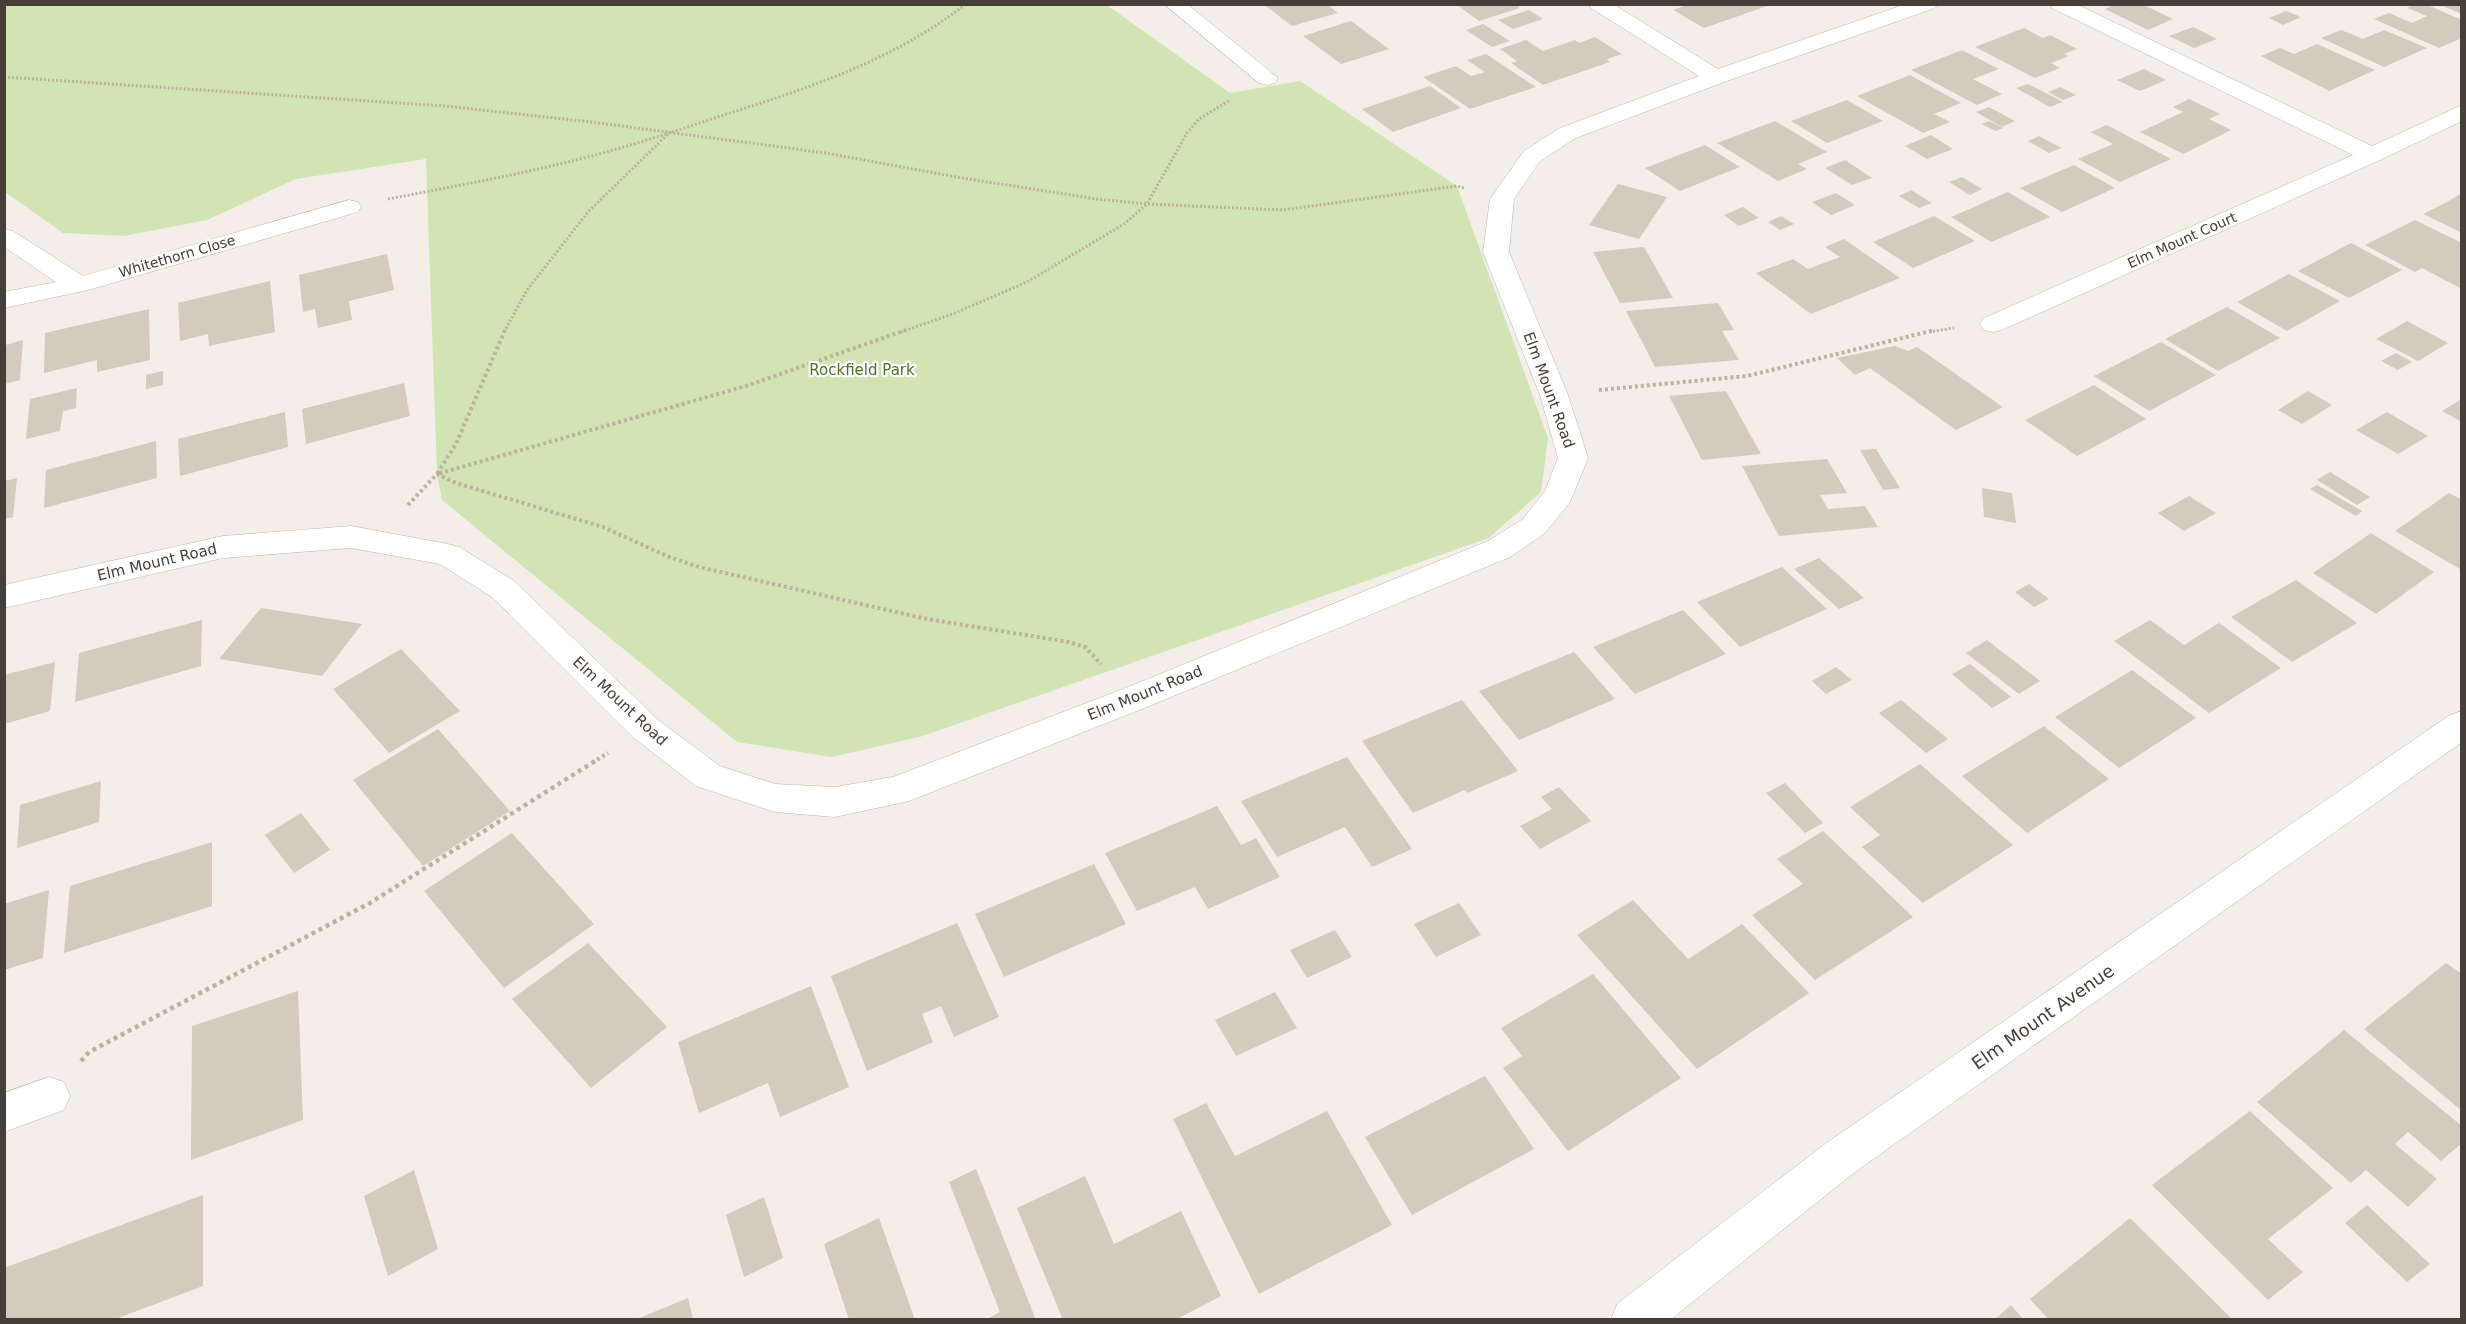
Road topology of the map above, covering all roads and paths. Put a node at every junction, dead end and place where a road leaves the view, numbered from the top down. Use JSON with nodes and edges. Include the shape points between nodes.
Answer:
{"nodes":[{"id":1,"x":966,"y":4,"type":"edge"},
{"id":2,"x":1174,"y":4,"type":"edge"},
{"id":3,"x":1598,"y":4,"type":"edge"},
{"id":4,"x":1928,"y":4,"type":"edge"},
{"id":5,"x":2059,"y":4,"type":"edge"},
{"id":6,"x":4,"y":77,"type":"edge"},
{"id":7,"x":1716,"y":77,"type":"junction"},
{"id":8,"x":1267,"y":78,"type":"joint"},
{"id":9,"x":2462,"y":112,"type":"edge"},
{"id":10,"x":668,"y":134,"type":"junction"},
{"id":11,"x":2372,"y":155,"type":"junction"},
{"id":12,"x":1502,"y":199,"type":"junction"},
{"id":13,"x":1147,"y":204,"type":"junction"},
{"id":14,"x":349,"y":207,"type":"joint"},
{"id":15,"x":4,"y":236,"type":"edge"},
{"id":16,"x":79,"y":285,"type":"junction"},
{"id":17,"x":4,"y":300,"type":"edge"},
{"id":18,"x":1993,"y":324,"type":"joint"},
{"id":19,"x":1554,"y":395,"type":"junction"},
{"id":20,"x":437,"y":474,"type":"junction"},
{"id":21,"x":375,"y":541,"type":"junction"},
{"id":22,"x":4,"y":597,"type":"edge"},
{"id":23,"x":1130,"y":700,"type":"junction"},
{"id":24,"x":2462,"y":724,"type":"edge"},
{"id":25,"x":646,"y":729,"type":"junction"},
{"id":26,"x":49,"y":1096,"type":"joint"},
{"id":27,"x":4,"y":1113,"type":"edge"},
{"id":28,"x":1633,"y":1320,"type":"edge"}],
"edges":[{"from":1,"to":10,"type":"path","via":[[931,30],[843,73]]},
{"from":2,"to":8,"type":"street"},
{"from":3,"to":7,"type":"street"},
{"from":4,"to":7,"type":"street","name":"Elm Mount Road"},
{"from":5,"to":11,"type":"street"},
{"from":6,"to":10,"type":"path","via":[[445,106]]},
{"from":7,"to":12,"type":"street","name":"Elm Mount Road","via":[[1568,133],[1532,156]]},
{"from":8,"to":13,"type":"path","via":[[1199,119]]},
{"from":9,"to":11,"type":"street","name":"Elm Mount Court"},
{"from":10,"to":13,"type":"path","via":[[826,153],[962,178]]},
{"from":10,"to":14,"type":"path","via":[[545,168]]},
{"from":10,"to":20,"type":"path","via":[[588,212],[527,290],[501,337],[456,444]]},
{"from":11,"to":18,"type":"street","name":"Elm Mount Court"},
{"from":12,"to":13,"type":"path","via":[[1457,186],[1283,210]]},
{"from":12,"to":19,"type":"street","name":"Elm Mount Road","via":[[1496,252]]},
{"from":13,"to":20,"type":"path","via":[[1086,249],[1028,282],[954,313],[746,386]]},
{"from":14,"to":16,"type":"street","name":"Whitethorn Close"},
{"from":15,"to":16,"type":"street"},
{"from":16,"to":17,"type":"street","name":"Whitethorn Close"},
{"from":18,"to":19,"type":"path","via":[[1940,329],[1747,376]]},
{"from":19,"to":23,"type":"street","name":"Elm Mount Road","via":[[1573,458],[1559,495],[1534,526],[1499,549]]},
{"from":20,"to":21,"type":"path"},
{"from":20,"to":23,"type":"path","via":[[464,486],[603,526],[699,567],[927,619],[1085,646]]},
{"from":21,"to":22,"type":"street","name":"Elm Mount Road","via":[[351,537],[223,548]]},
{"from":21,"to":25,"type":"street","name":"Elm Mount Road","via":[[448,555],[503,589]]},
{"from":23,"to":25,"type":"street","name":"Elm Mount Road","via":[[896,790],[835,802],[775,798],[708,776]]},
{"from":24,"to":28,"type":"street","name":"Elm Mount Avenue","via":[[1840,1158]]},
{"from":25,"to":26,"type":"path","via":[[370,903],[89,1052]]},
{"from":26,"to":27,"type":"street"}]}
